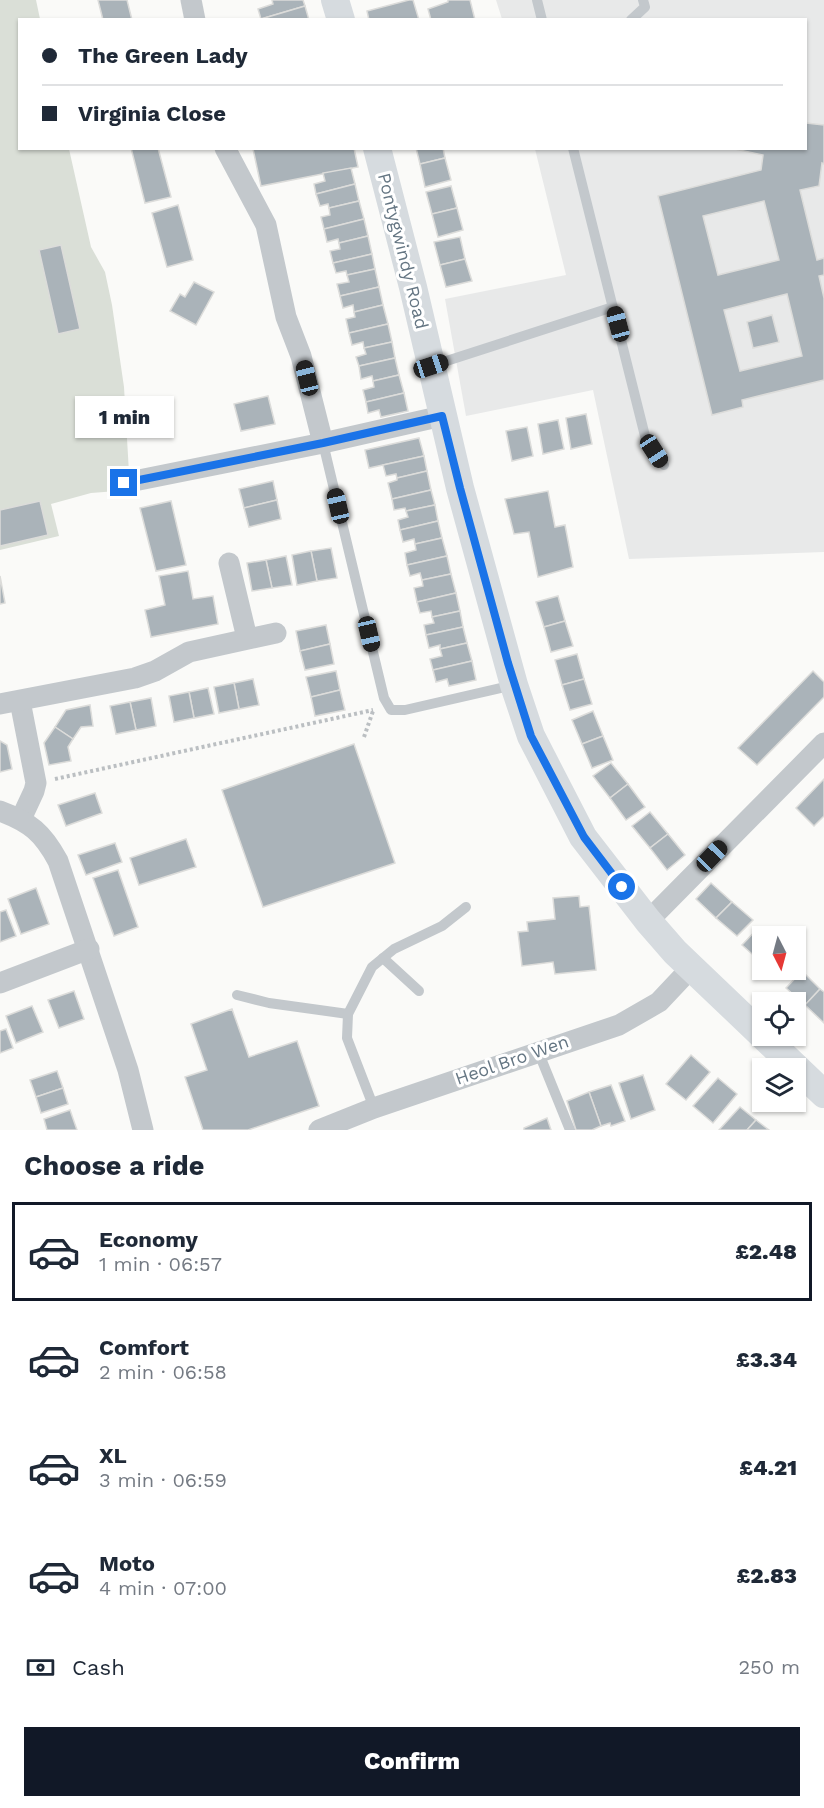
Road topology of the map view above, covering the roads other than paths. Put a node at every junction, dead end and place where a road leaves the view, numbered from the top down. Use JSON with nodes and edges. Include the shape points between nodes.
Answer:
{"nodes":[{"id":1,"x":191,"y":0,"type":"edge"},
{"id":2,"x":335,"y":0,"type":"edge"},
{"id":3,"x":537,"y":0,"type":"edge"},
{"id":4,"x":644,"y":3,"type":"edge"},
{"id":5,"x":195,"y":18,"type":"edge"},
{"id":6,"x":340,"y":18,"type":"edge"},
{"id":7,"x":542,"y":18,"type":"edge"},
{"id":8,"x":632,"y":18,"type":"edge"},
{"id":9,"x":226,"y":150,"type":"edge"},
{"id":10,"x":378,"y":150,"type":"edge"},
{"id":11,"x":574,"y":150,"type":"edge"},
{"id":12,"x":614,"y":307,"type":"junction"},
{"id":13,"x":431,"y":366,"type":"junction"},
{"id":14,"x":442,"y":416,"type":"junction"},
{"id":15,"x":323,"y":443,"type":"junction"},
{"id":16,"x":664,"y":465,"type":"dead end"},
{"id":17,"x":124,"y":483,"type":"dead end"},
{"id":18,"x":229,"y":563,"type":"dead end"},
{"id":19,"x":276,"y":633,"type":"dead end"},
{"id":20,"x":247,"y":638,"type":"junction"},
{"id":21,"x":514,"y":685,"type":"junction"},
{"id":22,"x":10,"y":703,"type":"edge"},
{"id":23,"x":824,"y":742,"type":"edge"},
{"id":24,"x":0,"y":811,"type":"edge"},
{"id":25,"x":21,"y":819,"type":"junction"},
{"id":26,"x":466,"y":907,"type":"dead end"},
{"id":27,"x":648,"y":921,"type":"junction"},
{"id":28,"x":89,"y":950,"type":"junction"},
{"id":29,"x":383,"y":958,"type":"junction"},
{"id":30,"x":691,"y":968,"type":"junction"},
{"id":31,"x":0,"y":983,"type":"edge"},
{"id":32,"x":419,"y":991,"type":"dead end"},
{"id":33,"x":237,"y":995,"type":"dead end"},
{"id":34,"x":348,"y":1014,"type":"junction"},
{"id":35,"x":538,"y":1051,"type":"junction"},
{"id":36,"x":824,"y":1094,"type":"edge"},
{"id":37,"x":374,"y":1108,"type":"junction"},
{"id":38,"x":143,"y":1130,"type":"edge"},
{"id":39,"x":319,"y":1130,"type":"edge"},
{"id":40,"x":570,"y":1130,"type":"edge"}],
"edges":[{"from":1,"to":5,"type":"street"},
{"from":2,"to":6,"type":"main road"},
{"from":3,"to":7,"type":"lane"},
{"from":4,"to":8,"type":"lane"},
{"from":9,"to":15,"type":"street","via":[[266,225],[286,317],[301,356]]},
{"from":10,"to":13,"type":"main road","name":"Pontygwindy Road"},
{"from":11,"to":12,"type":"lane"},
{"from":12,"to":13,"type":"lane"},
{"from":12,"to":16,"type":"lane","via":[[645,436]]},
{"from":13,"to":14,"type":"main road","name":"Pontygwindy Road"},
{"from":14,"to":15,"type":"street"},
{"from":14,"to":21,"type":"main road","name":"Pontygwindy Road"},
{"from":15,"to":17,"type":"street"},
{"from":15,"to":21,"type":"lane","via":[[384,698],[391,710]]},
{"from":18,"to":20,"type":"street"},
{"from":19,"to":20,"type":"street"},
{"from":20,"to":22,"type":"street","via":[[189,652],[149,673],[112,684]]},
{"from":21,"to":27,"type":"main road","name":"Pontygwindy Road","via":[[531,736],[584,837]]},
{"from":22,"to":25,"type":"street","via":[[36,783]]},
{"from":23,"to":27,"type":"street"},
{"from":24,"to":25,"type":"street"},
{"from":25,"to":28,"type":"street","via":[[44,838],[58,861]]},
{"from":26,"to":29,"type":"lane","via":[[442,926]]},
{"from":27,"to":30,"type":"main road","name":"Pontygwindy Road"},
{"from":28,"to":31,"type":"street"},
{"from":28,"to":38,"type":"street"},
{"from":29,"to":32,"type":"lane"},
{"from":29,"to":34,"type":"lane","via":[[372,967]]},
{"from":30,"to":35,"type":"street","name":"Heol Bro Wen","via":[[659,1002],[618,1025]]},
{"from":30,"to":36,"type":"main road","name":"Pontygwindy Road"},
{"from":33,"to":34,"type":"lane"},
{"from":34,"to":37,"type":"lane","via":[[347,1038]]},
{"from":35,"to":37,"type":"street","name":"Heol Bro Wen"},
{"from":35,"to":40,"type":"lane"},
{"from":37,"to":39,"type":"street","name":"Heol Bro Wen"}]}
